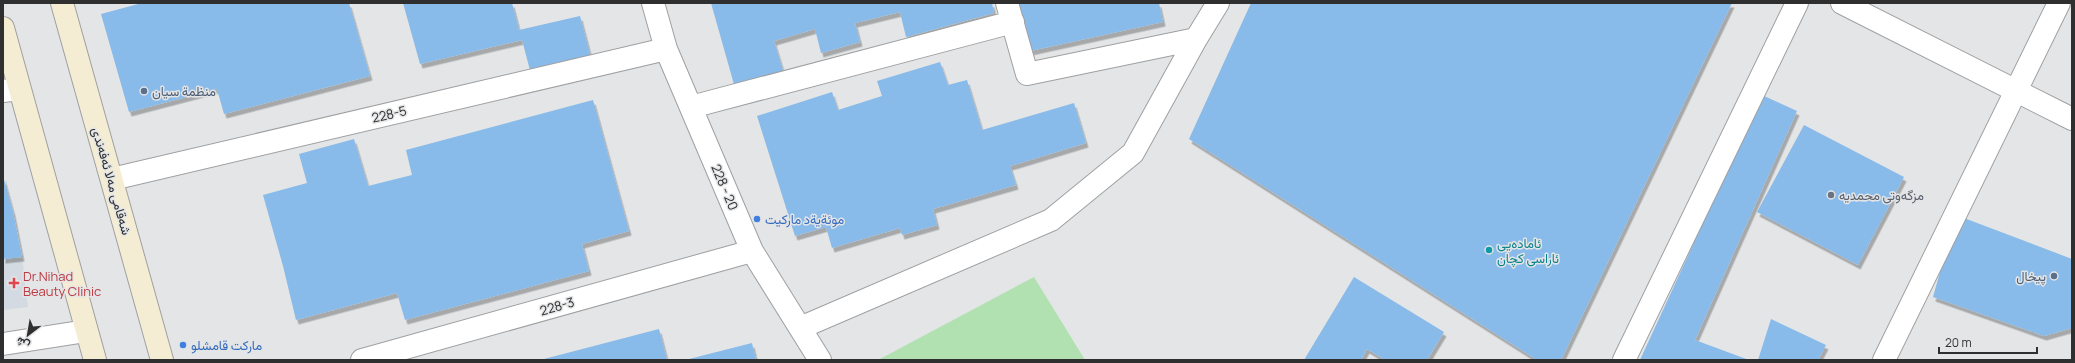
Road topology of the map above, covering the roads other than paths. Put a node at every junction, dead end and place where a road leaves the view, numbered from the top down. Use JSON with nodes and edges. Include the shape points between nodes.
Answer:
{"nodes":[{"id":1,"x":62,"y":3,"type":"edge"},
{"id":2,"x":653,"y":3,"type":"edge"},
{"id":3,"x":1218,"y":3,"type":"edge"},
{"id":4,"x":1797,"y":3,"type":"edge"},
{"id":5,"x":1842,"y":3,"type":"edge"},
{"id":6,"x":2059,"y":3,"type":"edge"},
{"id":7,"x":1010,"y":12,"type":"edge"},
{"id":8,"x":3,"y":28,"type":"edge"},
{"id":9,"x":1196,"y":39,"type":"junction"},
{"id":10,"x":666,"y":49,"type":"junction"},
{"id":11,"x":11,"y":90,"type":"edge"},
{"id":12,"x":2017,"y":91,"type":"junction"},
{"id":13,"x":691,"y":107,"type":"junction"},
{"id":14,"x":2072,"y":119,"type":"edge"},
{"id":15,"x":112,"y":179,"type":"junction"},
{"id":16,"x":752,"y":251,"type":"junction"},
{"id":17,"x":800,"y":328,"type":"junction"},
{"id":18,"x":86,"y":331,"type":"junction"},
{"id":19,"x":3,"y":344,"type":"edge"},
{"id":20,"x":95,"y":360,"type":"edge"},
{"id":21,"x":162,"y":360,"type":"edge"},
{"id":22,"x":362,"y":360,"type":"edge"},
{"id":23,"x":820,"y":360,"type":"edge"},
{"id":24,"x":1624,"y":360,"type":"edge"},
{"id":25,"x":1884,"y":360,"type":"edge"}],
"edges":[{"from":1,"to":15,"type":"main road","name":"شەقامی مەلا ئەفەندی"},
{"from":2,"to":10,"type":"street","name":"228 - 20"},
{"from":3,"to":9,"type":"street"},
{"from":4,"to":24,"type":"street"},
{"from":5,"to":12,"type":"street"},
{"from":6,"to":12,"type":"street"},
{"from":7,"to":9,"type":"street","via":[[1027,74]]},
{"from":7,"to":13,"type":"street"},
{"from":8,"to":11,"type":"main road"},
{"from":9,"to":17,"type":"street","via":[[1134,153],[1051,220]]},
{"from":10,"to":13,"type":"street","name":"228 - 20"},
{"from":10,"to":15,"type":"street","name":"228-5"},
{"from":11,"to":18,"type":"main road"},
{"from":12,"to":14,"type":"street"},
{"from":12,"to":25,"type":"street"},
{"from":13,"to":16,"type":"street","name":"228 - 20"},
{"from":15,"to":21,"type":"main road","name":"شەقامی مەلا ئەفەندی"},
{"from":16,"to":17,"type":"street","name":"228 - 20"},
{"from":16,"to":22,"type":"street","name":"228-3"},
{"from":17,"to":23,"type":"street","name":"228 - 20"},
{"from":18,"to":19,"type":"street"},
{"from":18,"to":20,"type":"main road"}]}
